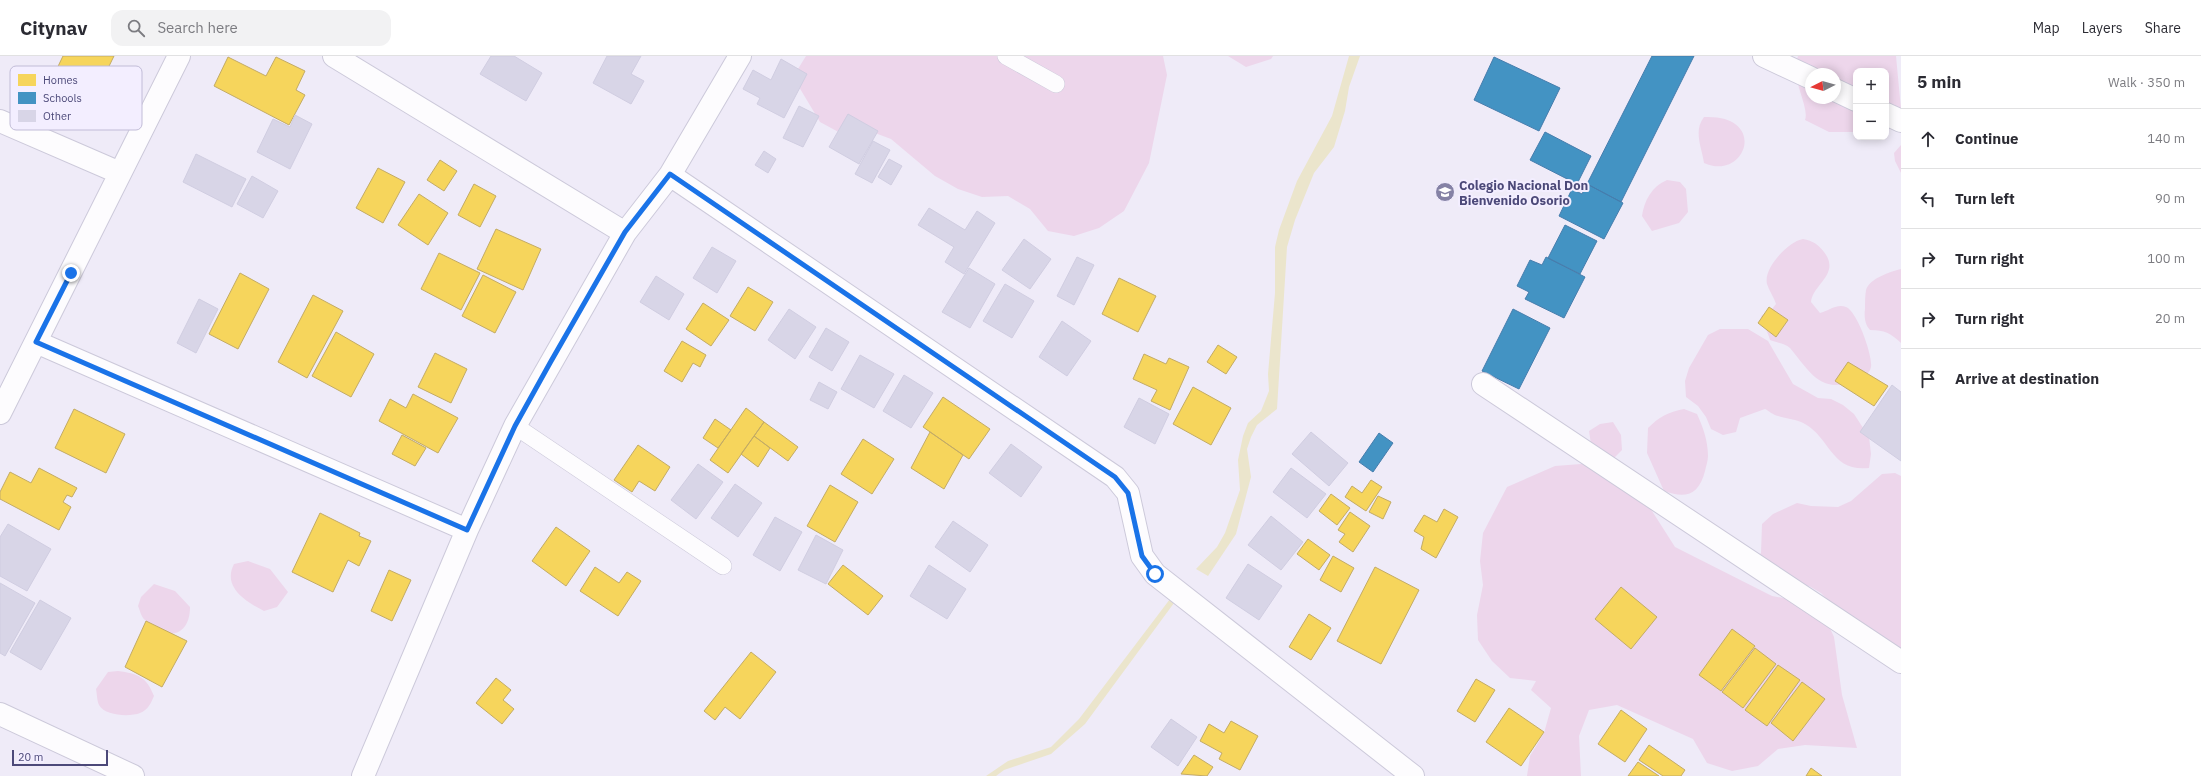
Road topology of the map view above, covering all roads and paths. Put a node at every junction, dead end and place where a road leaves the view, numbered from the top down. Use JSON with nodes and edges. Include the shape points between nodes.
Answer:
{"nodes":[{"id":1,"x":179,"y":56,"type":"edge"},
{"id":2,"x":334,"y":56,"type":"edge"},
{"id":3,"x":740,"y":56,"type":"edge"},
{"id":4,"x":1006,"y":56,"type":"edge"},
{"id":5,"x":1764,"y":56,"type":"edge"},
{"id":6,"x":1805,"y":75,"type":"edge"},
{"id":7,"x":1056,"y":84,"type":"dead end"},
{"id":8,"x":1841,"y":93,"type":"edge"},
{"id":9,"x":1853,"y":99,"type":"edge"},
{"id":10,"x":1889,"y":116,"type":"edge"},
{"id":11,"x":0,"y":121,"type":"edge"},
{"id":12,"x":1901,"y":122,"type":"edge"},
{"id":13,"x":10,"y":125,"type":"edge"},
{"id":14,"x":142,"y":129,"type":"edge"},
{"id":15,"x":21,"y":130,"type":"edge"},
{"id":16,"x":142,"y":130,"type":"edge"},
{"id":17,"x":120,"y":173,"type":"junction"},
{"id":18,"x":670,"y":174,"type":"junction"},
{"id":19,"x":625,"y":232,"type":"junction"},
{"id":20,"x":36,"y":342,"type":"junction"},
{"id":21,"x":1483,"y":384,"type":"dead end"},
{"id":22,"x":0,"y":413,"type":"edge"},
{"id":23,"x":515,"y":426,"type":"junction"},
{"id":24,"x":467,"y":530,"type":"junction"},
{"id":25,"x":723,"y":566,"type":"dead end"},
{"id":26,"x":1901,"y":662,"type":"edge"},
{"id":27,"x":0,"y":714,"type":"edge"},
{"id":28,"x":133,"y":776,"type":"edge"},
{"id":29,"x":362,"y":776,"type":"edge"},
{"id":30,"x":1413,"y":776,"type":"edge"}],
"edges":[{"from":1,"to":14,"type":"street"},
{"from":2,"to":19,"type":"street"},
{"from":3,"to":18,"type":"street"},
{"from":4,"to":7,"type":"lane"},
{"from":5,"to":6,"type":"street"},
{"from":8,"to":9,"type":"street"},
{"from":10,"to":12,"type":"street"},
{"from":11,"to":13,"type":"street"},
{"from":15,"to":17,"type":"street"},
{"from":16,"to":17,"type":"street"},
{"from":17,"to":20,"type":"street"},
{"from":18,"to":19,"type":"street"},
{"from":18,"to":30,"type":"street","via":[[1115,477],[1128,493],[1142,556],[1155,574]]},
{"from":19,"to":23,"type":"street"},
{"from":20,"to":22,"type":"street"},
{"from":20,"to":24,"type":"street"},
{"from":21,"to":26,"type":"street"},
{"from":23,"to":24,"type":"street"},
{"from":23,"to":25,"type":"lane"},
{"from":24,"to":29,"type":"street"},
{"from":27,"to":28,"type":"street"}]}
